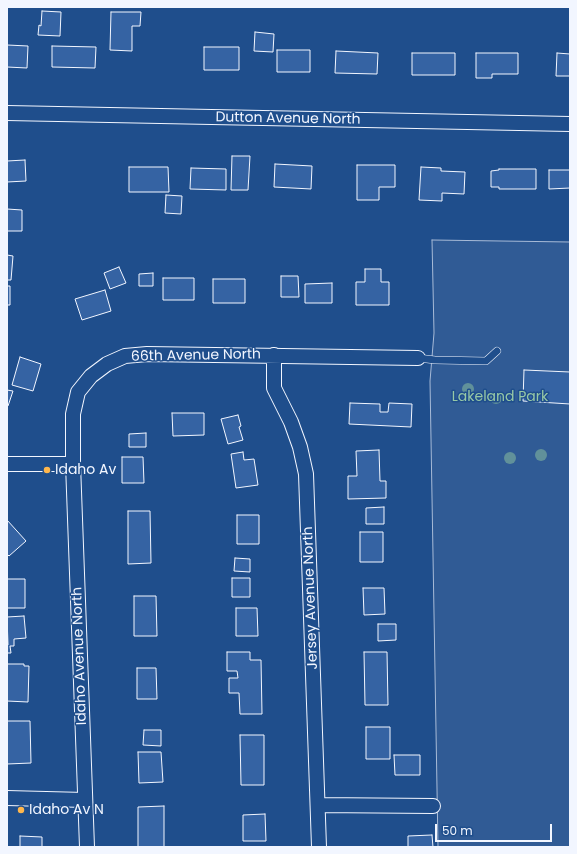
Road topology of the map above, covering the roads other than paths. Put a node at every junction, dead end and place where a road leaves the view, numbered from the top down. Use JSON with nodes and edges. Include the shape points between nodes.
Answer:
{"nodes":[{"id":1,"x":7,"y":113,"type":"edge"},
{"id":2,"x":570,"y":124,"type":"edge"},
{"id":3,"x":497,"y":351,"type":"dead end"},
{"id":4,"x":274,"y":355,"type":"junction"},
{"id":5,"x":418,"y":358,"type":"joint"},
{"id":6,"x":7,"y":464,"type":"edge"},
{"id":7,"x":72,"y":464,"type":"junction"},
{"id":8,"x":7,"y":798,"type":"edge"},
{"id":9,"x":85,"y":800,"type":"junction"},
{"id":10,"x":318,"y":805,"type":"junction"},
{"id":11,"x":433,"y":806,"type":"dead end"},
{"id":12,"x":87,"y":847,"type":"edge"},
{"id":13,"x":319,"y":847,"type":"edge"}],
"edges":[{"from":1,"to":2,"type":"street","name":"Dutton Avenue North"},
{"from":3,"to":5,"type":"lane","via":[[486,361]]},
{"from":4,"to":5,"type":"street","name":"66th Avenue North"},
{"from":4,"to":7,"type":"street","name":"66th Avenue North","via":[[147,354],[125,356],[107,364],[91,376],[78,392],[73,414]]},
{"from":4,"to":10,"type":"street","name":"Jersey Avenue North","via":[[274,388],[291,422],[306,474]]},
{"from":6,"to":7,"type":"street"},
{"from":7,"to":9,"type":"street","name":"Idaho Avenue North"},
{"from":8,"to":9,"type":"street"},
{"from":9,"to":12,"type":"street","name":"Idaho Avenue North"},
{"from":10,"to":11,"type":"street"},
{"from":10,"to":13,"type":"street","name":"Jersey Avenue North"}]}
